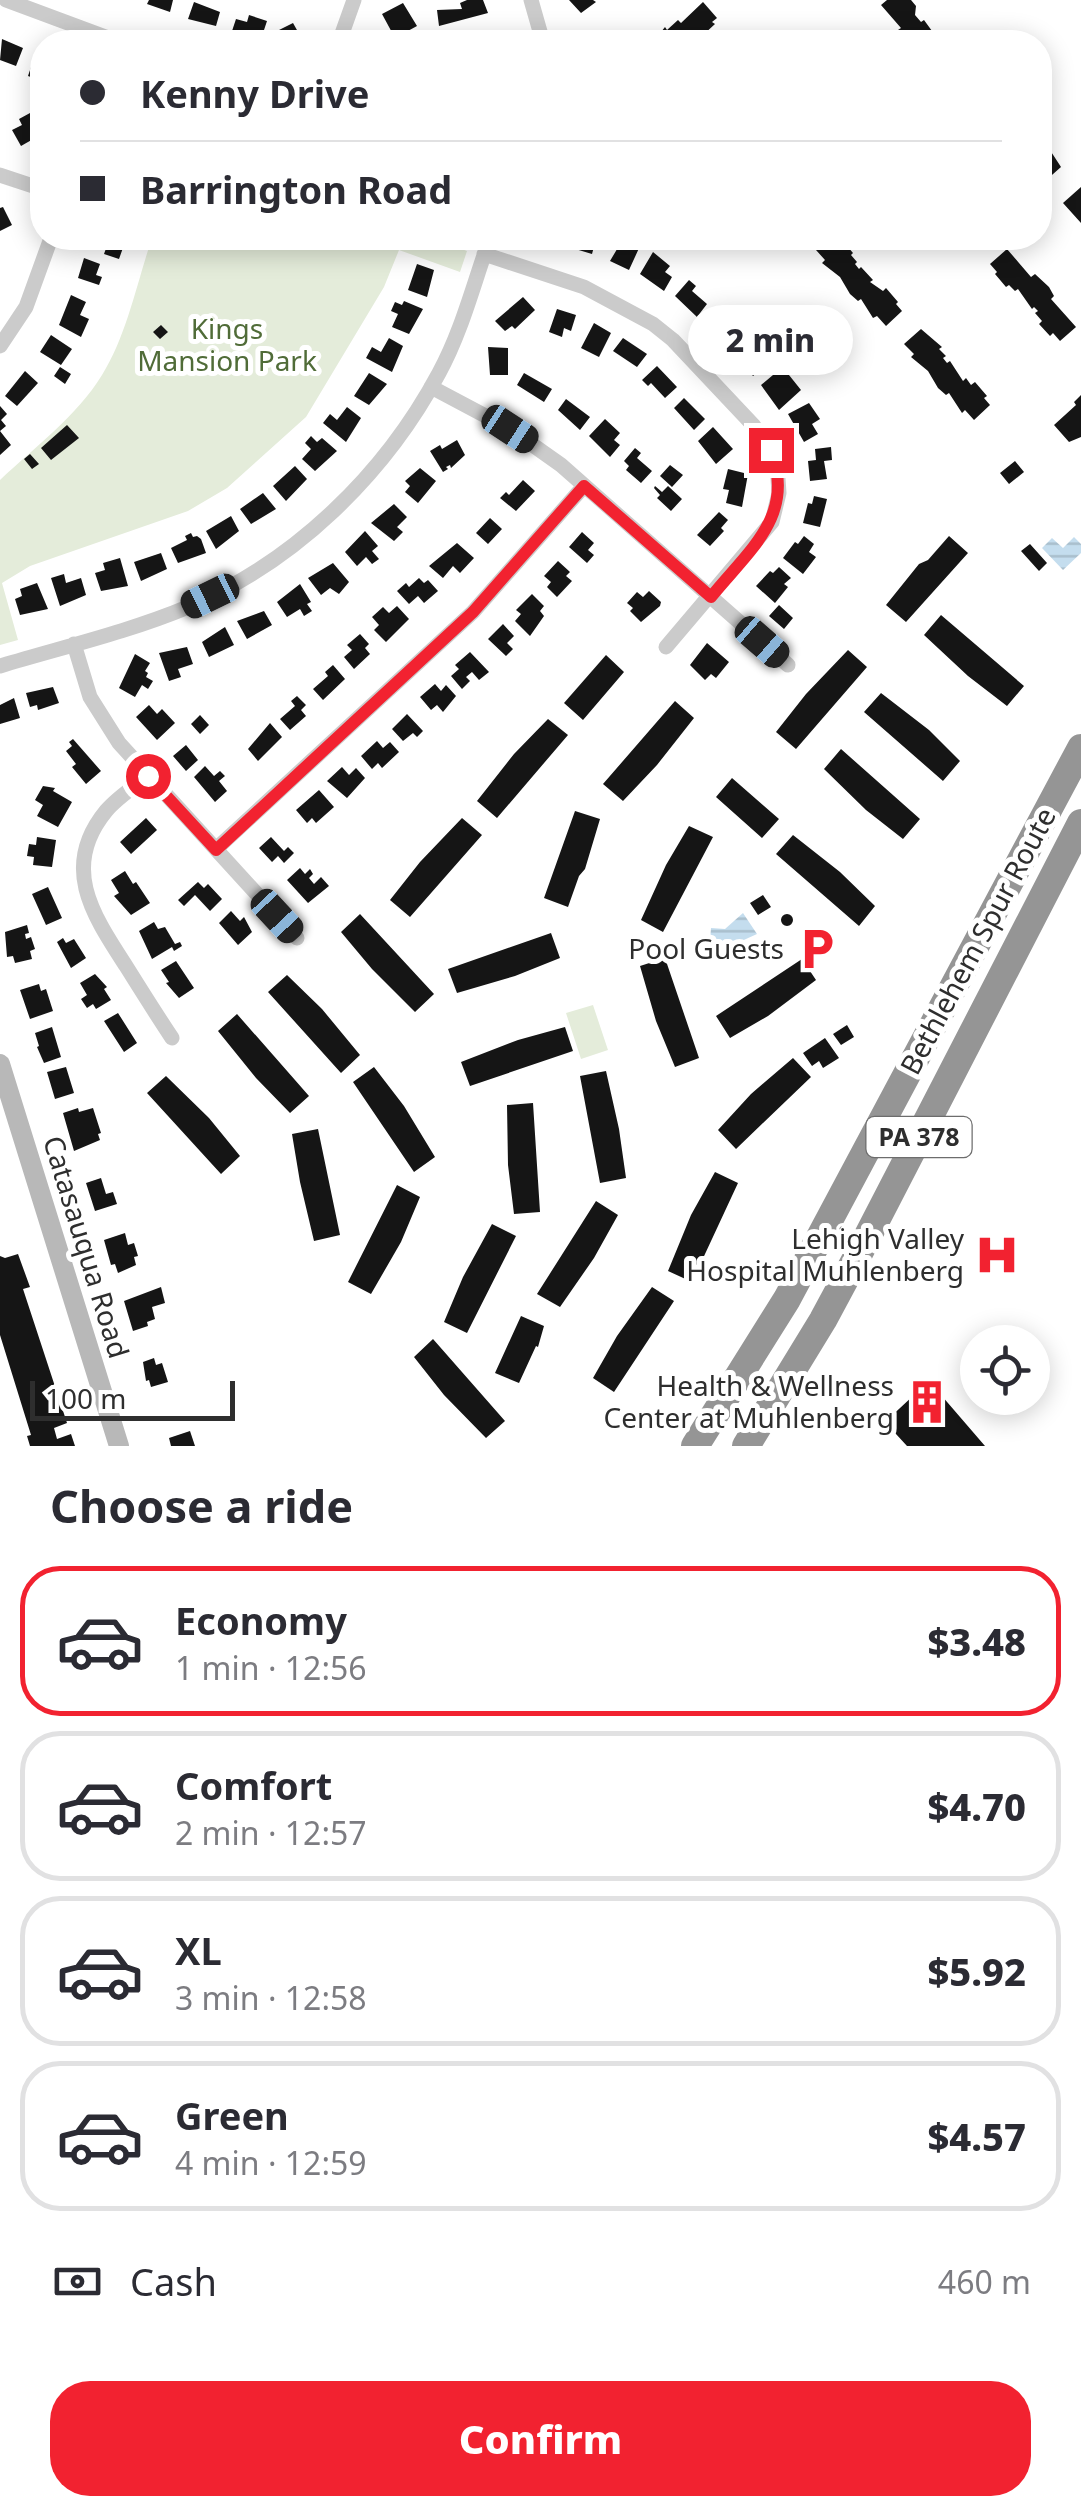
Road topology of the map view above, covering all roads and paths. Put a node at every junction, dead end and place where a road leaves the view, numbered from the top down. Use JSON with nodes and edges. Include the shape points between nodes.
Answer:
{"nodes":[{"id":1,"x":6,"y":0,"type":"edge"},
{"id":2,"x":354,"y":0,"type":"edge"},
{"id":3,"x":531,"y":0,"type":"edge"},
{"id":4,"x":85,"y":30,"type":"edge"},
{"id":5,"x":343,"y":30,"type":"edge"},
{"id":6,"x":540,"y":30,"type":"edge"},
{"id":7,"x":0,"y":175,"type":"edge"},
{"id":8,"x":30,"y":185,"type":"edge"},
{"id":9,"x":47,"y":250,"type":"edge"},
{"id":10,"x":486,"y":250,"type":"edge"},
{"id":11,"x":484,"y":254,"type":"junction"},
{"id":12,"x":0,"y":346,"type":"edge"},
{"id":13,"x":431,"y":387,"type":"junction"},
{"id":14,"x":584,"y":486,"type":"junction"},
{"id":15,"x":711,"y":597,"type":"junction"},
{"id":16,"x":74,"y":644,"type":"junction"},
{"id":17,"x":666,"y":647,"type":"dead end"},
{"id":18,"x":788,"y":665,"type":"dead end"},
{"id":19,"x":0,"y":666,"type":"edge"},
{"id":20,"x":1081,"y":748,"type":"edge"},
{"id":21,"x":148,"y":776,"type":"junction"},
{"id":22,"x":1081,"y":823,"type":"edge"},
{"id":23,"x":216,"y":850,"type":"junction"},
{"id":24,"x":297,"y":938,"type":"dead end"},
{"id":25,"x":172,"y":1038,"type":"dead end"},
{"id":26,"x":0,"y":1064,"type":"edge"},
{"id":27,"x":6,"y":1103,"type":"edge"},
{"id":28,"x":757,"y":1349,"type":"junction"},
{"id":29,"x":119,"y":1446,"type":"edge"},
{"id":30,"x":675,"y":1446,"type":"edge"},
{"id":31,"x":695,"y":1446,"type":"edge"},
{"id":32,"x":746,"y":1446,"type":"edge"}],
"edges":[{"from":1,"to":4,"type":"street"},
{"from":2,"to":5,"type":"street"},
{"from":3,"to":6,"type":"street"},
{"from":7,"to":8,"type":"street"},
{"from":9,"to":12,"type":"street","via":[[26,307]]},
{"from":10,"to":11,"type":"street"},
{"from":11,"to":13,"type":"street"},
{"from":11,"to":15,"type":"street","via":[[608,297],[652,324],[764,437],[776,464],[777,508]]},
{"from":13,"to":14,"type":"street","via":[[536,446]]},
{"from":13,"to":16,"type":"street","via":[[368,474],[300,540],[190,606]]},
{"from":14,"to":15,"type":"street"},
{"from":14,"to":23,"type":"street","via":[[473,612]]},
{"from":15,"to":17,"type":"street"},
{"from":15,"to":18,"type":"street"},
{"from":16,"to":19,"type":"street"},
{"from":16,"to":21,"type":"street","via":[[98,713]]},
{"from":20,"to":28,"type":"highway","name":"Bethlehem Spur Route","number":"PA 378"},
{"from":21,"to":23,"type":"street"},
{"from":21,"to":25,"type":"street","via":[[103,815],[88,846],[84,880],[93,914]]},
{"from":22,"to":32,"type":"highway","name":"Bethlehem Spur Route","number":"PA 378","via":[[860,1253]]},
{"from":23,"to":24,"type":"street"},
{"from":26,"to":27,"type":"street","name":"Catasauqua Road"},
{"from":27,"to":29,"type":"street","name":"Catasauqua Road"},
{"from":28,"to":30,"type":"highway"},
{"from":28,"to":31,"type":"highway","name":"Bethlehem Spur Route","number":"PA 378"}]}
